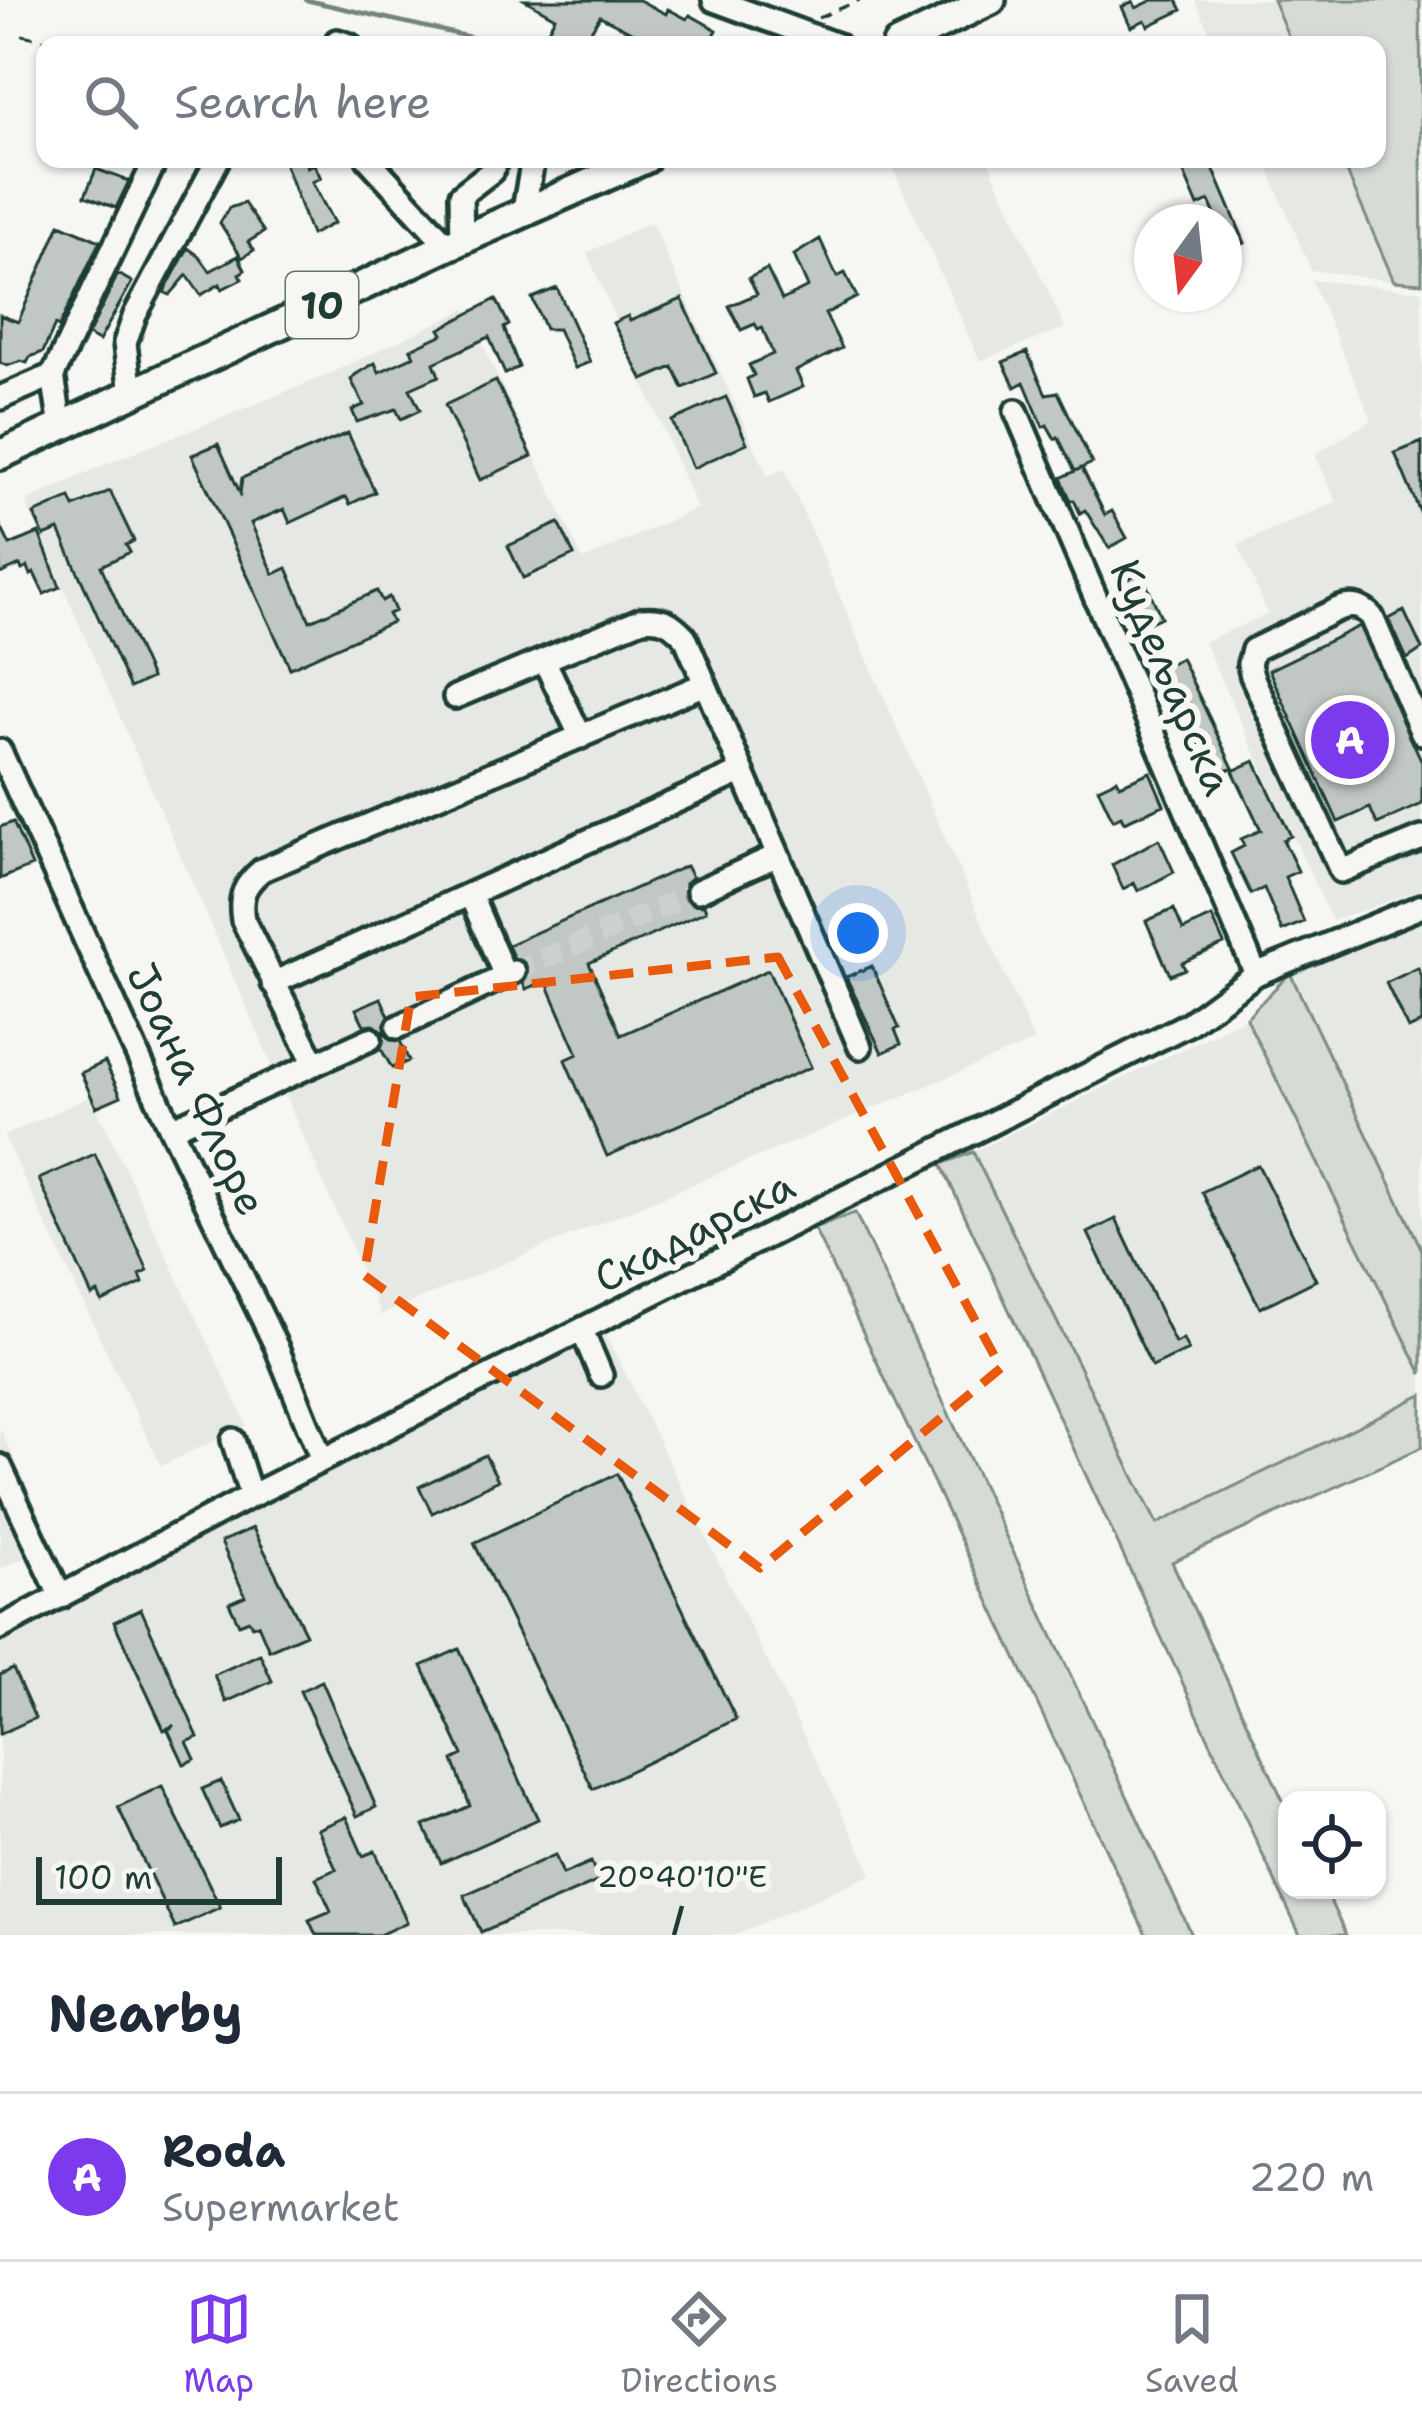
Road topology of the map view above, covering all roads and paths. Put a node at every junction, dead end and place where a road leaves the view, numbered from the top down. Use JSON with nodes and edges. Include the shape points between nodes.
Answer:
{"nodes":[{"id":1,"x":713,"y":0,"type":"edge"},
{"id":2,"x":860,"y":0,"type":"edge"},
{"id":3,"x":992,"y":0,"type":"edge"},
{"id":4,"x":795,"y":28,"type":"junction"},
{"id":5,"x":22,"y":35,"type":"dead end"},
{"id":6,"x":815,"y":36,"type":"edge"},
{"id":7,"x":916,"y":36,"type":"edge"},
{"id":8,"x":36,"y":38,"type":"edge"},
{"id":9,"x":152,"y":168,"type":"edge"},
{"id":10,"x":213,"y":168,"type":"edge"},
{"id":11,"x":377,"y":168,"type":"edge"},
{"id":12,"x":492,"y":168,"type":"edge"},
{"id":13,"x":531,"y":168,"type":"edge"},
{"id":14,"x":625,"y":168,"type":"edge"},
{"id":15,"x":523,"y":215,"type":"junction"},
{"id":16,"x":455,"y":243,"type":"junction"},
{"id":17,"x":52,"y":375,"type":"junction"},
{"id":18,"x":131,"y":395,"type":"junction"},
{"id":19,"x":0,"y":398,"type":"edge"},
{"id":20,"x":1016,"y":411,"type":"dead end"},
{"id":21,"x":61,"y":428,"type":"junction"},
{"id":22,"x":0,"y":455,"type":"edge"},
{"id":23,"x":544,"y":660,"type":"junction"},
{"id":24,"x":705,"y":684,"type":"junction"},
{"id":25,"x":455,"y":697,"type":"dead end"},
{"id":26,"x":1422,"y":733,"type":"edge"},
{"id":27,"x":581,"y":737,"type":"junction"},
{"id":28,"x":0,"y":751,"type":"edge"},
{"id":29,"x":740,"y":772,"type":"junction"},
{"id":30,"x":1422,"y":838,"type":"edge"},
{"id":31,"x":778,"y":855,"type":"junction"},
{"id":32,"x":698,"y":890,"type":"tunnel mouth"},
{"id":33,"x":470,"y":894,"type":"junction"},
{"id":34,"x":1422,"y":906,"type":"edge"},
{"id":35,"x":1256,"y":974,"type":"junction"},
{"id":36,"x":273,"y":983,"type":"junction"},
{"id":37,"x":398,"y":1027,"type":"dead end"},
{"id":38,"x":370,"y":1039,"type":"dead end"},
{"id":39,"x":860,"y":1047,"type":"dead end"},
{"id":40,"x":315,"y":1064,"type":"junction"},
{"id":41,"x":170,"y":1130,"type":"junction"},
{"id":42,"x":583,"y":1330,"type":"junction"},
{"id":43,"x":601,"y":1375,"type":"dead end"},
{"id":44,"x":233,"y":1440,"type":"dead end"},
{"id":45,"x":322,"y":1460,"type":"junction"},
{"id":46,"x":0,"y":1466,"type":"edge"},
{"id":47,"x":251,"y":1496,"type":"junction"},
{"id":48,"x":61,"y":1598,"type":"junction"},
{"id":49,"x":0,"y":1628,"type":"edge"}],
"edges":[{"from":1,"to":4,"type":"street"},
{"from":2,"to":4,"type":"path"},
{"from":3,"to":7,"type":"main road"},
{"from":4,"to":6,"type":"street"},
{"from":5,"to":8,"type":"path"},
{"from":9,"to":17,"type":"street"},
{"from":10,"to":18,"type":"street","via":[[135,315],[125,343]]},
{"from":11,"to":16,"type":"street"},
{"from":12,"to":16,"type":"street","via":[[461,195]]},
{"from":13,"to":15,"type":"street"},
{"from":14,"to":15,"type":"main road","number":"10"},
{"from":15,"to":16,"type":"main road","number":"10"},
{"from":16,"to":18,"type":"main road","number":"10"},
{"from":17,"to":19,"type":"street"},
{"from":17,"to":21,"type":"street"},
{"from":18,"to":21,"type":"main road","number":"10"},
{"from":20,"to":35,"type":"street","name":"Кудељарска"},
{"from":21,"to":22,"type":"main road","number":"10"},
{"from":23,"to":24,"type":"street","via":[[659,617],[685,637]]},
{"from":23,"to":25,"type":"street"},
{"from":23,"to":27,"type":"street"},
{"from":24,"to":27,"type":"street"},
{"from":24,"to":29,"type":"street"},
{"from":26,"to":30,"type":"street","via":[[1362,609],[1338,608],[1253,650],[1252,676],[1341,871]]},
{"from":27,"to":36,"type":"street","via":[[262,870],[241,894],[241,907]]},
{"from":28,"to":41,"type":"street","name":"Јоана Флоре"},
{"from":29,"to":31,"type":"street"},
{"from":29,"to":33,"type":"street"},
{"from":31,"to":32,"type":"street"},
{"from":31,"to":39,"type":"street"},
{"from":33,"to":36,"type":"street"},
{"from":33,"to":37,"type":"street","via":[[509,974]]},
{"from":34,"to":35,"type":"street","name":"Скадарска"},
{"from":35,"to":42,"type":"street","name":"Скадарска","via":[[1084,1083]]},
{"from":36,"to":40,"type":"street"},
{"from":38,"to":40,"type":"street"},
{"from":40,"to":41,"type":"street"},
{"from":41,"to":45,"type":"street","name":"Јоана Флоре"},
{"from":42,"to":43,"type":"street"},
{"from":42,"to":45,"type":"street","name":"Скадарска"},
{"from":44,"to":47,"type":"street"},
{"from":45,"to":47,"type":"street","name":"Скадарска"},
{"from":46,"to":48,"type":"street"},
{"from":47,"to":48,"type":"street","name":"Скадарска"},
{"from":48,"to":49,"type":"street","name":"Скадарска"}]}
